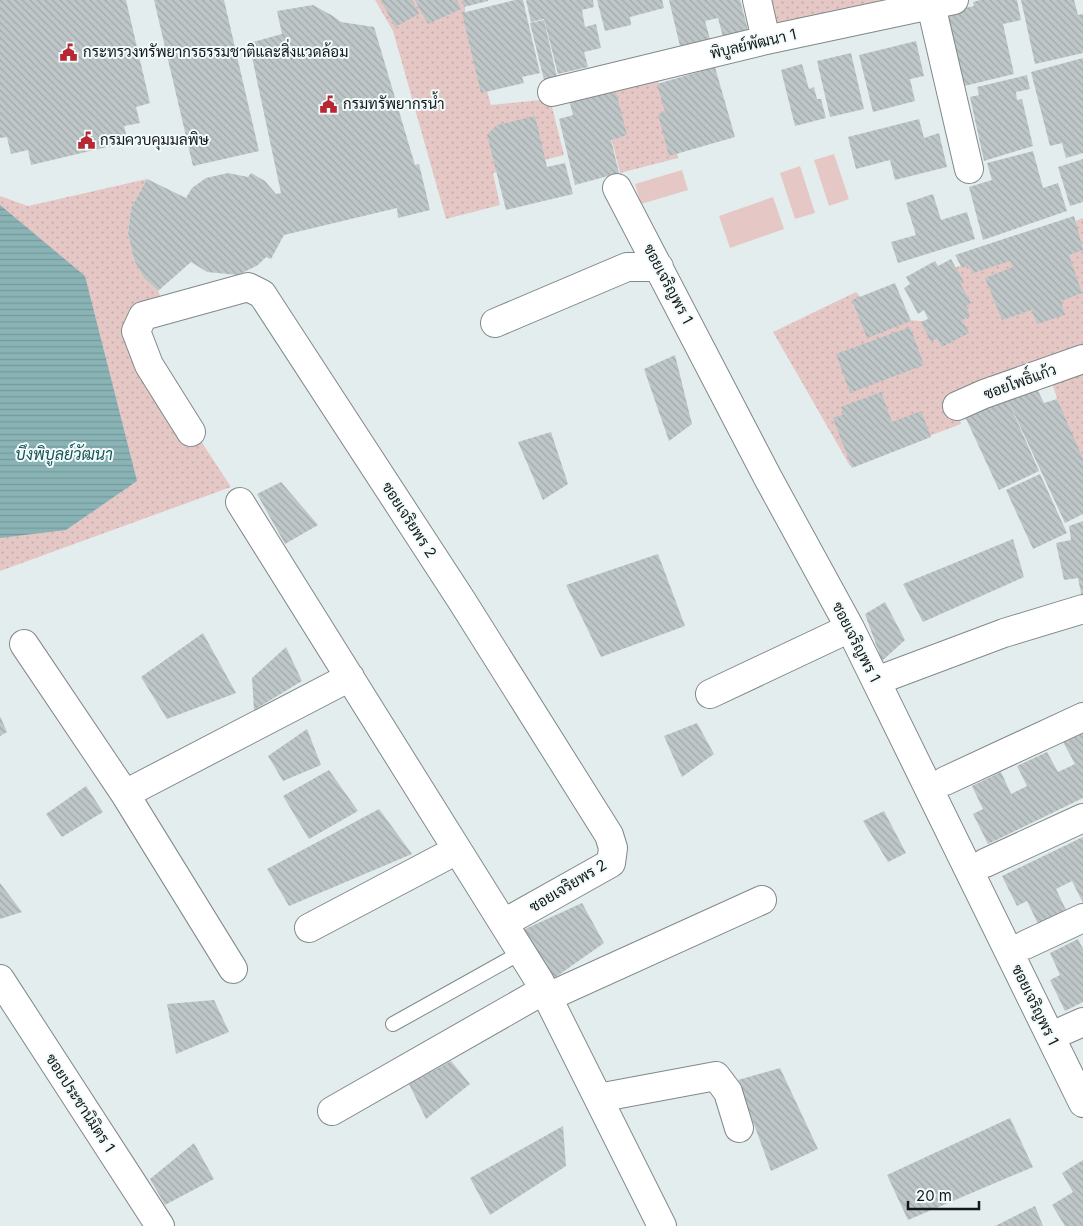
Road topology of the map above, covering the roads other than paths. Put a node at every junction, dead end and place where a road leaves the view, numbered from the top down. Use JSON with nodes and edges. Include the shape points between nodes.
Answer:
{"nodes":[{"id":1,"x":757,"y":0,"type":"edge"},
{"id":2,"x":942,"y":3,"type":"edge"},
{"id":3,"x":766,"y":40,"type":"junction"},
{"id":4,"x":552,"y":92,"type":"dead end"},
{"id":5,"x":969,"y":169,"type":"dead end"},
{"id":6,"x":617,"y":188,"type":"dead end"},
{"id":7,"x":659,"y":267,"type":"junction"},
{"id":8,"x":495,"y":323,"type":"dead end"},
{"id":9,"x":1083,"y":359,"type":"edge"},
{"id":10,"x":957,"y":406,"type":"dead end"},
{"id":11,"x":191,"y":432,"type":"dead end"},
{"id":12,"x":240,"y":502,"type":"dead end"},
{"id":13,"x":1083,"y":609,"type":"edge"},
{"id":14,"x":850,"y":628,"type":"junction"},
{"id":15,"x":24,"y":644,"type":"dead end"},
{"id":16,"x":350,"y":677,"type":"junction"},
{"id":17,"x":876,"y":681,"type":"junction"},
{"id":18,"x":710,"y":694,"type":"dead end"},
{"id":19,"x":1083,"y":717,"type":"edge"},
{"id":20,"x":945,"y":781,"type":"dead end"},
{"id":21,"x":125,"y":794,"type":"junction"},
{"id":22,"x":1083,"y":818,"type":"edge"},
{"id":23,"x":457,"y":850,"type":"junction"},
{"id":24,"x":986,"y":863,"type":"dead end"},
{"id":25,"x":762,"y":900,"type":"dead end"},
{"id":26,"x":1083,"y":918,"type":"edge"},
{"id":27,"x":504,"y":923,"type":"junction"},
{"id":28,"x":309,"y":928,"type":"dead end"},
{"id":29,"x":1025,"y":945,"type":"dead end"},
{"id":30,"x":522,"y":952,"type":"junction"},
{"id":31,"x":233,"y":969,"type":"dead end"},
{"id":32,"x":0,"y":979,"type":"edge"},
{"id":33,"x":546,"y":994,"type":"junction"},
{"id":34,"x":393,"y":1024,"type":"dead end"},
{"id":35,"x":598,"y":1098,"type":"junction"},
{"id":36,"x":1083,"y":1103,"type":"edge"},
{"id":37,"x":332,"y":1111,"type":"dead end"},
{"id":38,"x":739,"y":1128,"type":"dead end"},
{"id":39,"x":160,"y":1226,"type":"edge"},
{"id":40,"x":662,"y":1226,"type":"edge"}],
"edges":[{"from":1,"to":3,"type":"street"},
{"from":2,"to":3,"type":"street","name":"พิบูลย์พัฒนา 1"},
{"from":2,"to":5,"type":"street"},
{"from":3,"to":4,"type":"street","name":"พิบูลย์พัฒนา 1"},
{"from":6,"to":7,"type":"street","name":"ซอยเจริญพร 1"},
{"from":7,"to":8,"type":"street","via":[[627,267]]},
{"from":7,"to":14,"type":"street","name":"ซอยเจริญพร 1"},
{"from":9,"to":10,"type":"street","name":"ซอยโพธิ์แก้ว"},
{"from":11,"to":27,"type":"street","name":"ซอยเจริยพร 2","via":[[149,365],[136,331],[143,316],[248,287],[262,294],[610,835],[613,848],[611,863]]},
{"from":12,"to":16,"type":"street"},
{"from":13,"to":17,"type":"street","via":[[1004,633]]},
{"from":14,"to":17,"type":"street","name":"ซอยเจริญพร 1"},
{"from":14,"to":18,"type":"street"},
{"from":15,"to":21,"type":"street"},
{"from":16,"to":21,"type":"street"},
{"from":16,"to":23,"type":"street"},
{"from":17,"to":36,"type":"street","name":"ซอยเจริญพร 1"},
{"from":19,"to":20,"type":"street"},
{"from":21,"to":31,"type":"street"},
{"from":22,"to":24,"type":"street"},
{"from":23,"to":27,"type":"street"},
{"from":23,"to":28,"type":"street"},
{"from":25,"to":33,"type":"street"},
{"from":26,"to":29,"type":"street"},
{"from":27,"to":30,"type":"street"},
{"from":30,"to":33,"type":"street"},
{"from":30,"to":34,"type":"lane"},
{"from":32,"to":39,"type":"street","name":"ซอยประชานิมิตร 1"},
{"from":33,"to":35,"type":"street"},
{"from":33,"to":37,"type":"street"},
{"from":35,"to":38,"type":"street","via":[[716,1076],[728,1092]]},
{"from":35,"to":40,"type":"street"}]}
